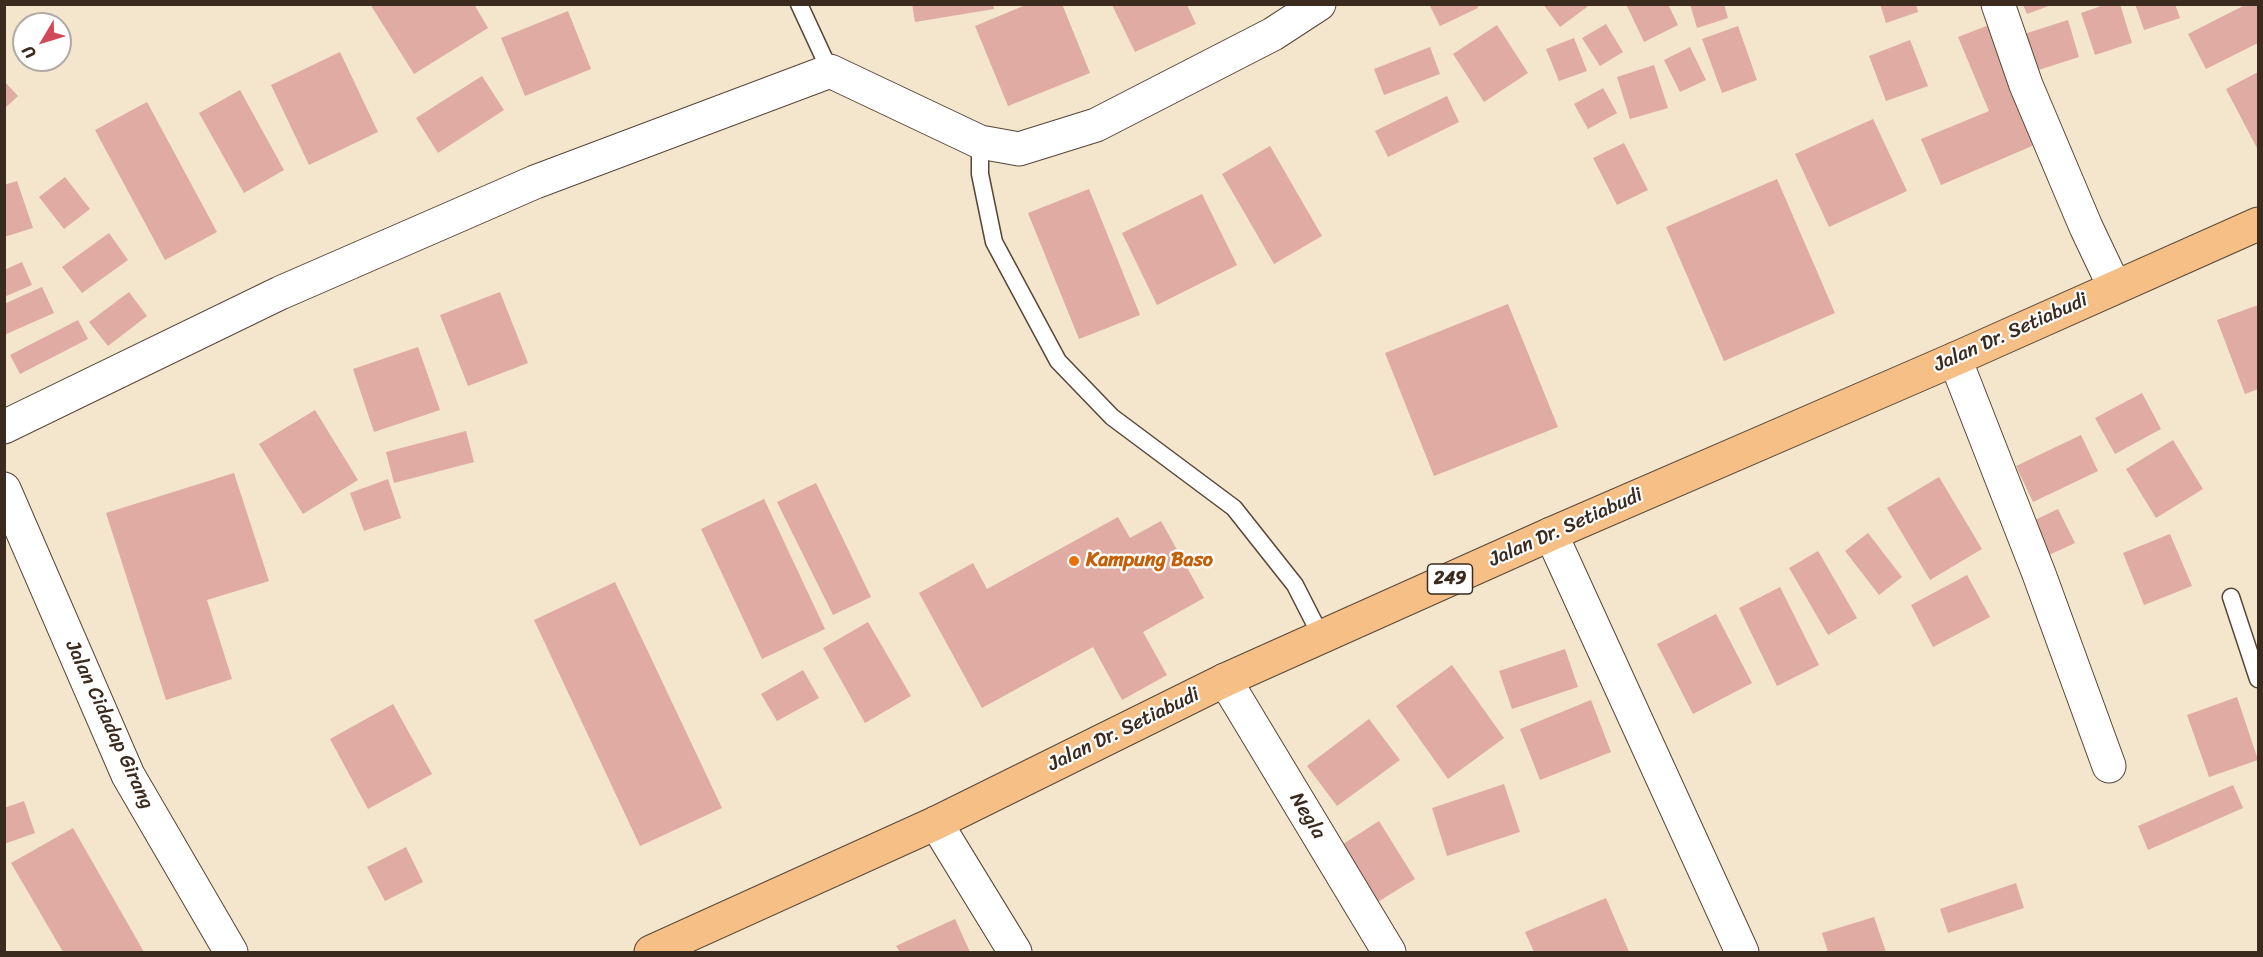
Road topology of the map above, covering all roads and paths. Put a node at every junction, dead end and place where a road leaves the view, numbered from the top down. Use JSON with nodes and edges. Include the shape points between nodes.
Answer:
{"nodes":[{"id":1,"x":799,"y":4,"type":"edge"},
{"id":2,"x":1319,"y":4,"type":"edge"},
{"id":3,"x":1998,"y":4,"type":"edge"},
{"id":4,"x":830,"y":71,"type":"junction"},
{"id":5,"x":980,"y":142,"type":"junction"},
{"id":6,"x":2259,"y":224,"type":"edge"},
{"id":7,"x":2114,"y":286,"type":"junction"},
{"id":8,"x":1955,"y":359,"type":"junction"},
{"id":9,"x":4,"y":428,"type":"edge"},
{"id":10,"x":4,"y":489,"type":"edge"},
{"id":11,"x":1551,"y":534,"type":"junction"},
{"id":12,"x":2231,"y":597,"type":"dead end"},
{"id":13,"x":1321,"y":636,"type":"junction"},
{"id":14,"x":2259,"y":679,"type":"edge"},
{"id":15,"x":1225,"y":680,"type":"junction"},
{"id":16,"x":2109,"y":766,"type":"dead end"},
{"id":17,"x":936,"y":823,"type":"junction"},
{"id":18,"x":231,"y":952,"type":"edge"},
{"id":19,"x":651,"y":952,"type":"edge"},
{"id":20,"x":1015,"y":952,"type":"edge"},
{"id":21,"x":1389,"y":952,"type":"edge"},
{"id":22,"x":1742,"y":952,"type":"edge"}],
"edges":[{"from":1,"to":4,"type":"lane"},
{"from":2,"to":5,"type":"street","via":[[1273,34],[1096,125],[1019,148]]},
{"from":3,"to":7,"type":"street","via":[[2026,85]]},
{"from":4,"to":5,"type":"street"},
{"from":4,"to":9,"type":"street","via":[[534,182],[280,292]]},
{"from":5,"to":13,"type":"lane","via":[[980,174],[994,242],[1058,361],[1112,417],[1234,508],[1295,585]]},
{"from":6,"to":7,"type":"main road","name":"Jalan Dr. Setiabudi","number":"249"},
{"from":7,"to":8,"type":"main road","name":"Jalan Dr. Setiabudi","number":"249"},
{"from":8,"to":11,"type":"main road","name":"Jalan Dr. Setiabudi","number":"249"},
{"from":8,"to":16,"type":"street"},
{"from":10,"to":18,"type":"street","name":"Jalan Cidadap Girang","via":[[128,775]]},
{"from":11,"to":13,"type":"main road","name":"Jalan Dr. Setiabudi","number":"249"},
{"from":11,"to":22,"type":"street"},
{"from":12,"to":14,"type":"lane"},
{"from":13,"to":15,"type":"main road","name":"Jalan Dr. Setiabudi","number":"249"},
{"from":15,"to":17,"type":"main road","name":"Jalan Dr. Setiabudi","number":"249"},
{"from":15,"to":21,"type":"street","name":"Negla"},
{"from":17,"to":19,"type":"main road","name":"Jalan Dr. Setiabudi","number":"249"},
{"from":17,"to":20,"type":"street"}]}
